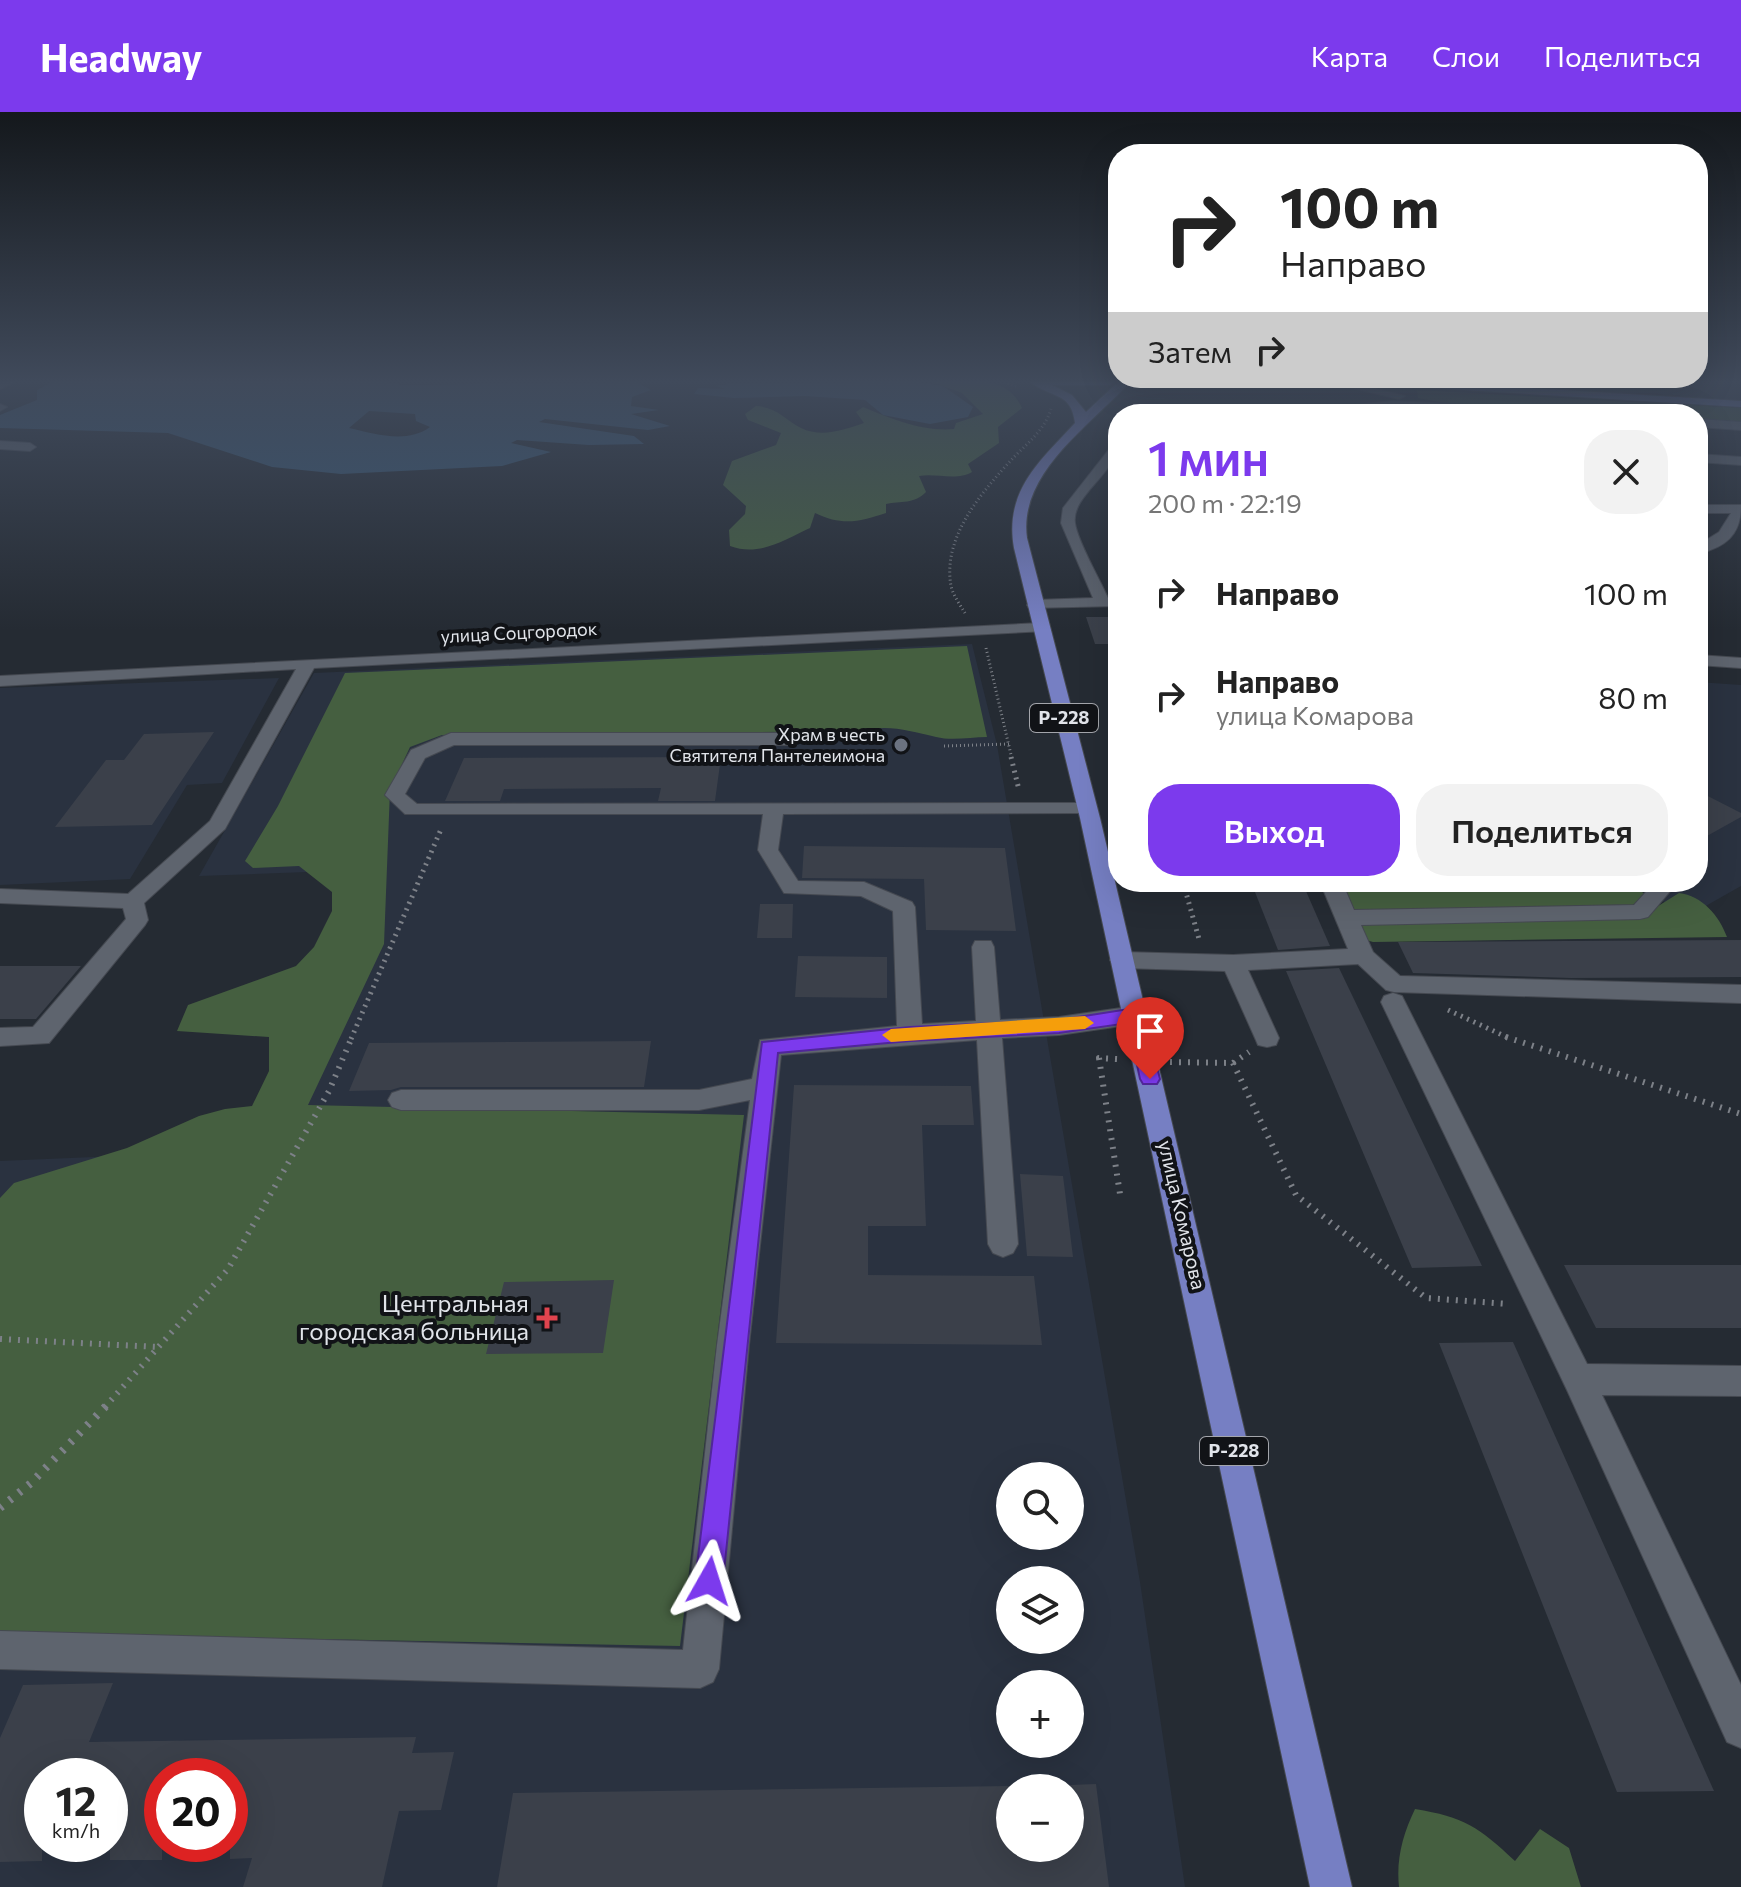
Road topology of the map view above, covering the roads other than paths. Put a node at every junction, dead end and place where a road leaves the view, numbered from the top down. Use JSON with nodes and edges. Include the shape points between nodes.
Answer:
{"nodes":[{"id":1,"x":1048,"y":465,"type":"edge"},
{"id":2,"x":1103,"y":465,"type":"edge"},
{"id":3,"x":1708,"y":509,"type":"edge"},
{"id":4,"x":1740,"y":509,"type":"edge"},
{"id":5,"x":1708,"y":546,"type":"edge"},
{"id":6,"x":1108,"y":598,"type":"edge"},
{"id":7,"x":1108,"y":602,"type":"edge"},
{"id":8,"x":1035,"y":605,"type":"junction"},
{"id":9,"x":1041,"y":628,"type":"junction"},
{"id":10,"x":1708,"y":661,"type":"edge"},
{"id":11,"x":308,"y":663,"type":"junction"},
{"id":12,"x":1741,"y":663,"type":"edge"},
{"id":13,"x":0,"y":681,"type":"edge"},
{"id":14,"x":794,"y":739,"type":"dead end"},
{"id":15,"x":1087,"y":807,"type":"junction"},
{"id":16,"x":774,"y":808,"type":"junction"},
{"id":17,"x":1335,"y":892,"type":"edge"},
{"id":18,"x":1658,"y":892,"type":"edge"},
{"id":19,"x":0,"y":896,"type":"edge"},
{"id":20,"x":133,"y":901,"type":"junction"},
{"id":21,"x":1347,"y":918,"type":"junction"},
{"id":22,"x":983,"y":947,"type":"dead end"},
{"id":23,"x":1363,"y":956,"type":"junction"},
{"id":24,"x":1122,"y":960,"type":"junction"},
{"id":25,"x":1233,"y":963,"type":"junction"},
{"id":26,"x":1393,"y":993,"type":"junction"},
{"id":27,"x":1741,"y":994,"type":"edge"},
{"id":28,"x":1135,"y":1015,"type":"junction"},
{"id":29,"x":989,"y":1029,"type":"junction"},
{"id":30,"x":910,"y":1034,"type":"junction"},
{"id":31,"x":0,"y":1037,"type":"edge"},
{"id":32,"x":1267,"y":1038,"type":"dead end"},
{"id":33,"x":764,"y":1087,"type":"junction"},
{"id":34,"x":401,"y":1100,"type":"dead end"},
{"id":35,"x":1003,"y":1244,"type":"dead end"},
{"id":36,"x":1578,"y":1379,"type":"junction"},
{"id":37,"x":1741,"y":1381,"type":"edge"},
{"id":38,"x":0,"y":1650,"type":"edge"},
{"id":39,"x":1741,"y":1728,"type":"edge"},
{"id":40,"x":1331,"y":1887,"type":"edge"}],
"edges":[{"from":1,"to":8,"type":"main road","name":"улица Комарова","number":"Р-228","via":[[1021,501],[1018,522]]},
{"from":2,"to":6,"type":"street","via":[[1070,508],[1068,523]]},
{"from":3,"to":4,"type":"street"},
{"from":4,"to":5,"type":"street","via":[[1735,527]]},
{"from":7,"to":8,"type":"street"},
{"from":8,"to":9,"type":"main road","name":"улица Комарова","number":"Р-228"},
{"from":9,"to":11,"type":"street","name":"улица Соцгородок"},
{"from":9,"to":15,"type":"main road","name":"улица Комарова","number":"Р-228"},
{"from":10,"to":12,"type":"street"},
{"from":11,"to":13,"type":"street","name":"улица Соцгородок"},
{"from":11,"to":20,"type":"street","via":[[218,825]]},
{"from":14,"to":16,"type":"street","via":[[451,739],[418,754],[395,795],[412,810]]},
{"from":15,"to":16,"type":"street"},
{"from":15,"to":24,"type":"main road","name":"улица Комарова","number":"Р-228"},
{"from":16,"to":30,"type":"street","via":[[768,850],[792,888],[864,889],[904,907]]},
{"from":17,"to":21,"type":"street"},
{"from":18,"to":21,"type":"street","via":[[1640,912]]},
{"from":19,"to":20,"type":"street"},
{"from":20,"to":31,"type":"street","via":[[137,920],[40,1036]]},
{"from":21,"to":23,"type":"street"},
{"from":22,"to":29,"type":"street"},
{"from":23,"to":25,"type":"street"},
{"from":23,"to":26,"type":"street"},
{"from":24,"to":25,"type":"street"},
{"from":24,"to":28,"type":"main road","name":"улица Комарова","number":"Р-228"},
{"from":25,"to":32,"type":"street"},
{"from":26,"to":27,"type":"street"},
{"from":26,"to":36,"type":"street"},
{"from":28,"to":29,"type":"street"},
{"from":28,"to":40,"type":"main road","name":"улица Комарова","number":"Р-228"},
{"from":29,"to":30,"type":"street"},
{"from":29,"to":35,"type":"street"},
{"from":30,"to":33,"type":"street","via":[[769,1047]]},
{"from":33,"to":34,"type":"street","via":[[699,1100]]},
{"from":33,"to":38,"type":"street","via":[[700,1669]]},
{"from":36,"to":37,"type":"street"},
{"from":36,"to":39,"type":"street"}]}
